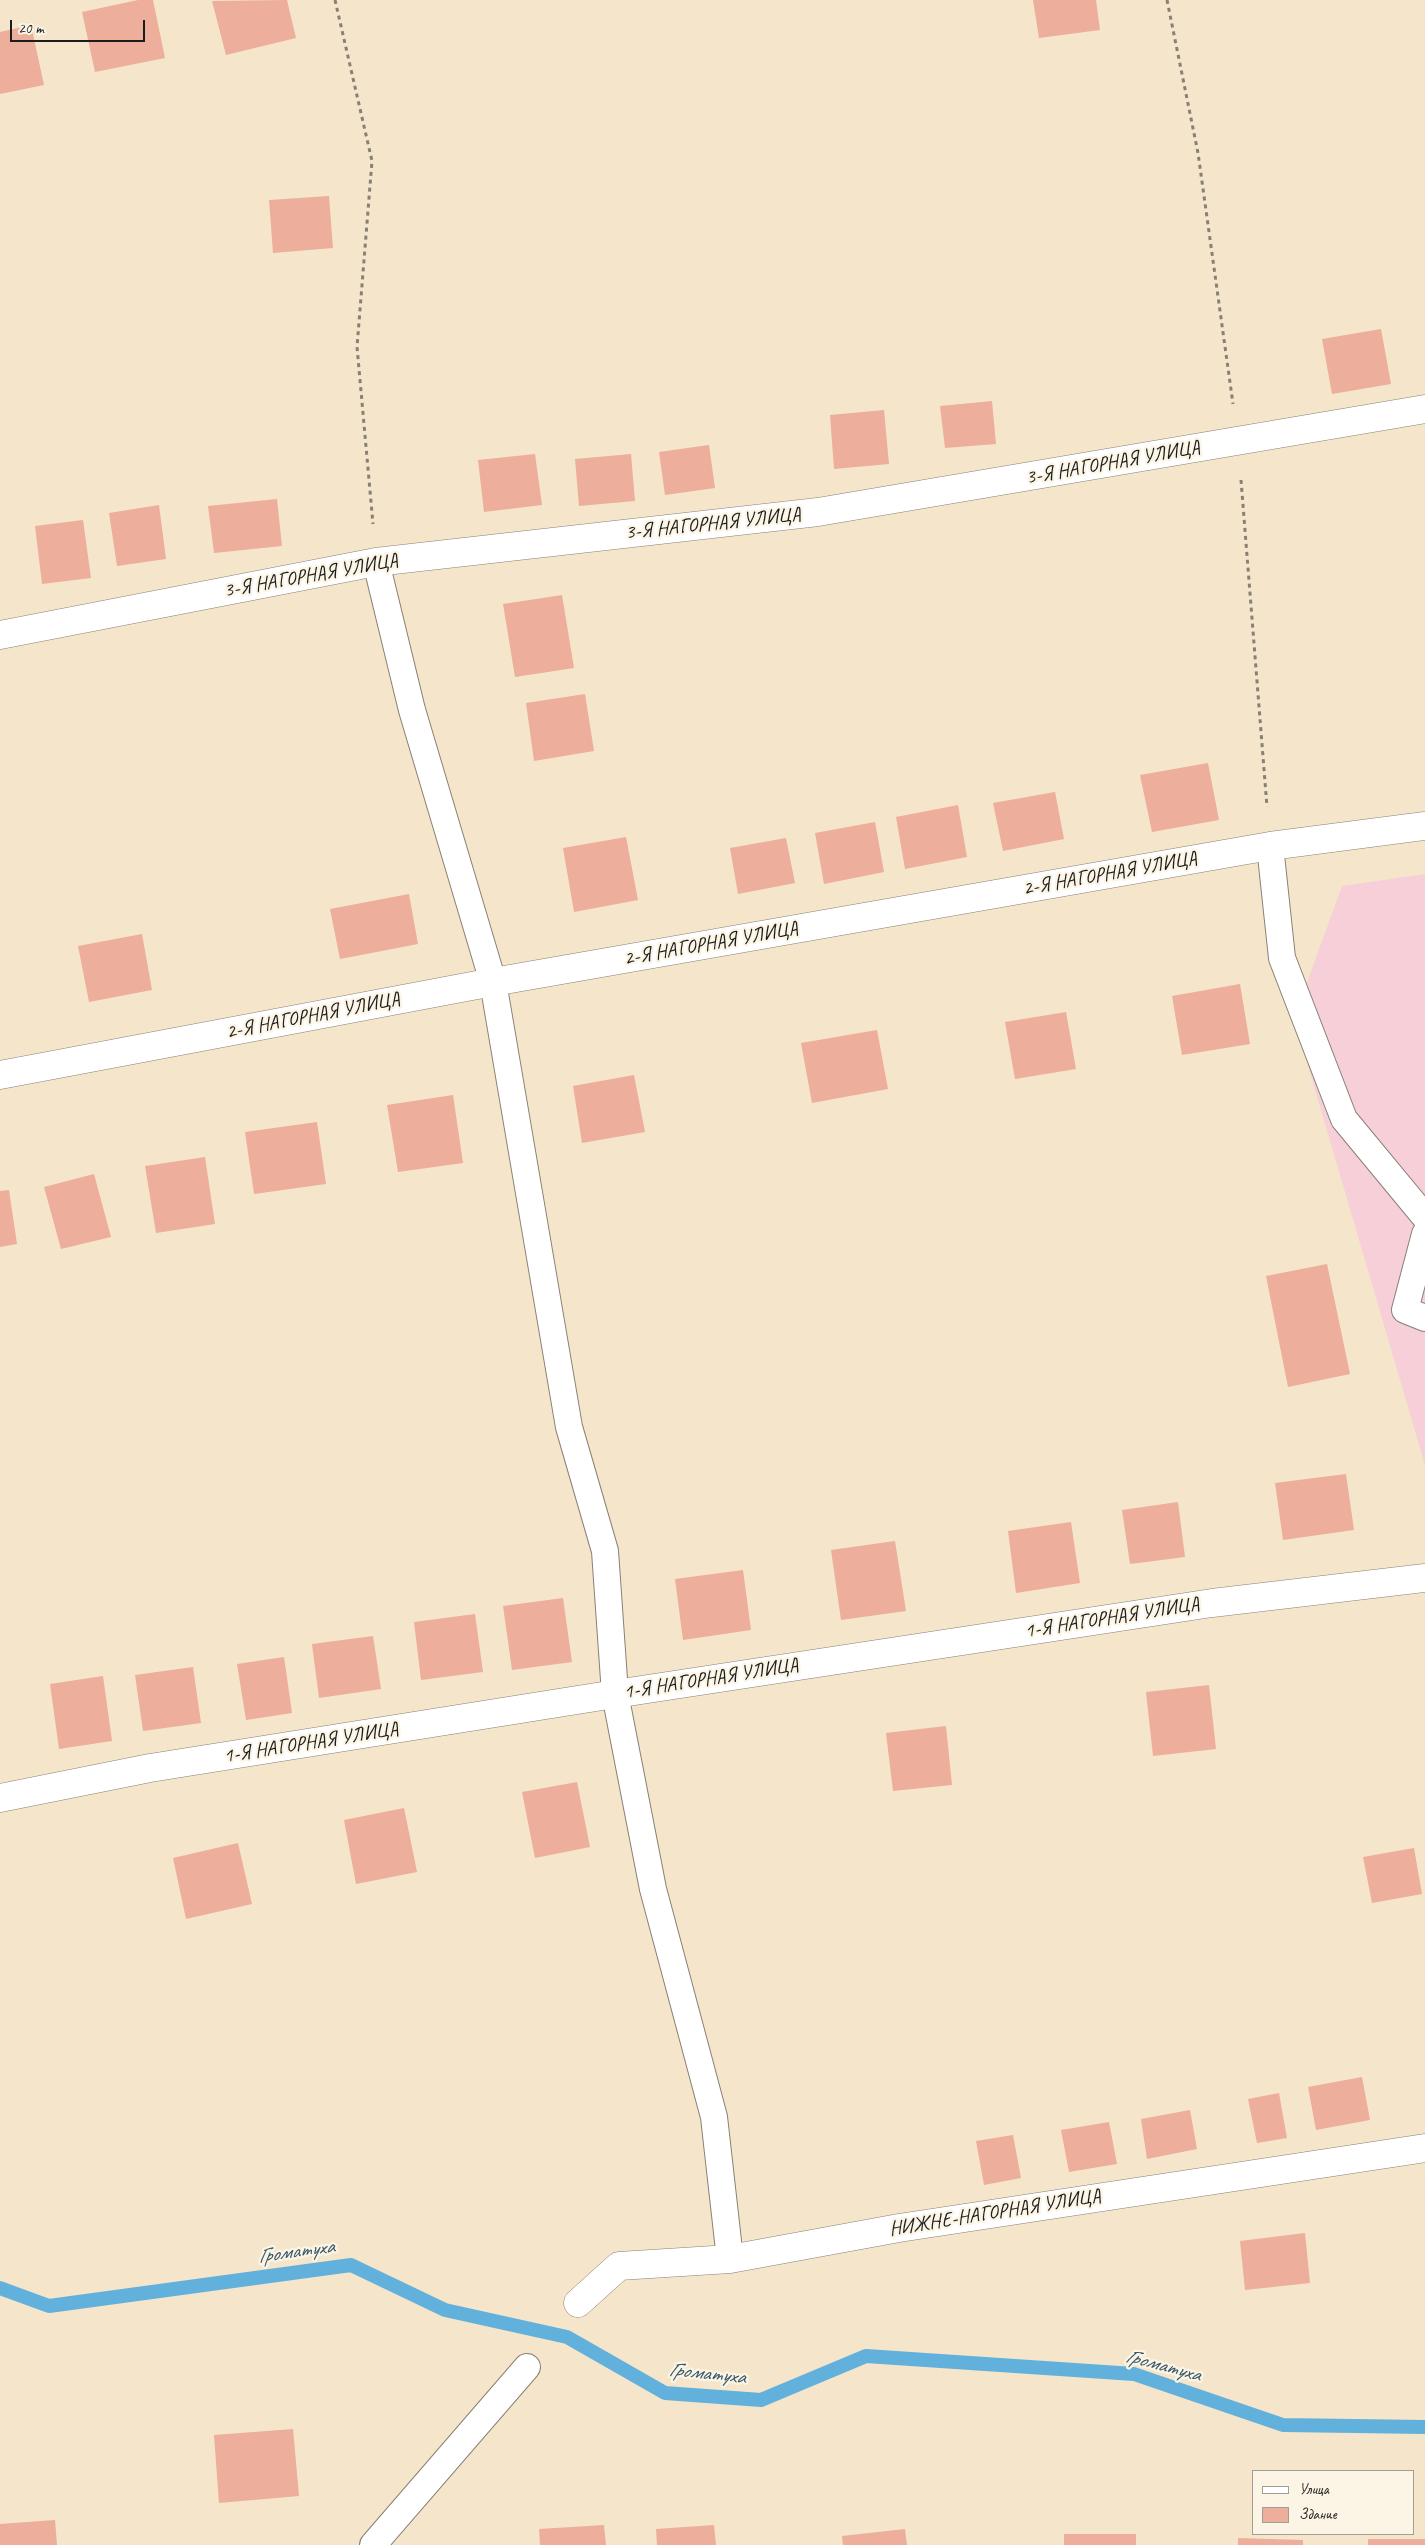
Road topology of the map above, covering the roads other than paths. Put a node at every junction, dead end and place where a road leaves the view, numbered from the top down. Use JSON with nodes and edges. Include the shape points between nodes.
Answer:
{"nodes":[{"id":1,"x":1425,"y":408,"type":"edge"},
{"id":2,"x":376,"y":562,"type":"junction"},
{"id":3,"x":0,"y":635,"type":"edge"},
{"id":4,"x":1425,"y":826,"type":"edge"},
{"id":5,"x":1270,"y":846,"type":"junction"},
{"id":6,"x":493,"y":982,"type":"junction"},
{"id":7,"x":0,"y":1075,"type":"edge"},
{"id":8,"x":1425,"y":1217,"type":"edge"},
{"id":9,"x":1425,"y":1234,"type":"edge"},
{"id":10,"x":1425,"y":1318,"type":"edge"},
{"id":11,"x":1425,"y":1578,"type":"edge"},
{"id":12,"x":615,"y":1694,"type":"junction"},
{"id":13,"x":0,"y":1798,"type":"edge"},
{"id":14,"x":1425,"y":2148,"type":"edge"},
{"id":15,"x":730,"y":2259,"type":"junction"},
{"id":16,"x":578,"y":2303,"type":"dead end"},
{"id":17,"x":527,"y":2367,"type":"dead end"},
{"id":18,"x":373,"y":2545,"type":"edge"}],
"edges":[{"from":1,"to":2,"type":"street","name":"3-Я НАГОРНАЯ УЛИЦА","via":[[818,512]]},
{"from":2,"to":3,"type":"street","name":"3-Я НАГОРНАЯ УЛИЦА"},
{"from":2,"to":6,"type":"lane","via":[[412,710]]},
{"from":4,"to":5,"type":"street","name":"2-Я НАГОРНАЯ УЛИЦА"},
{"from":5,"to":6,"type":"street","name":"2-Я НАГОРНАЯ УЛИЦА"},
{"from":5,"to":8,"type":"lane","via":[[1282,958],[1344,1119]]},
{"from":6,"to":7,"type":"street","name":"2-Я НАГОРНАЯ УЛИЦА"},
{"from":6,"to":12,"type":"lane","via":[[569,1427],[605,1551]]},
{"from":9,"to":10,"type":"lane","via":[[1405,1310]]},
{"from":11,"to":12,"type":"street","name":"1-Я НАГОРНАЯ УЛИЦА","via":[[1212,1603]]},
{"from":12,"to":13,"type":"street","name":"1-Я НАГОРНАЯ УЛИЦА","via":[[150,1768]]},
{"from":12,"to":15,"type":"lane","via":[[653,1889],[714,2117]]},
{"from":14,"to":15,"type":"street","name":"НИЖНЕ-НАГОРНАЯ УЛИЦА","via":[[899,2228]]},
{"from":15,"to":16,"type":"street","name":"НИЖНЕ-НАГОРНАЯ УЛИЦА","via":[[619,2266]]},
{"from":17,"to":18,"type":"lane"}]}
